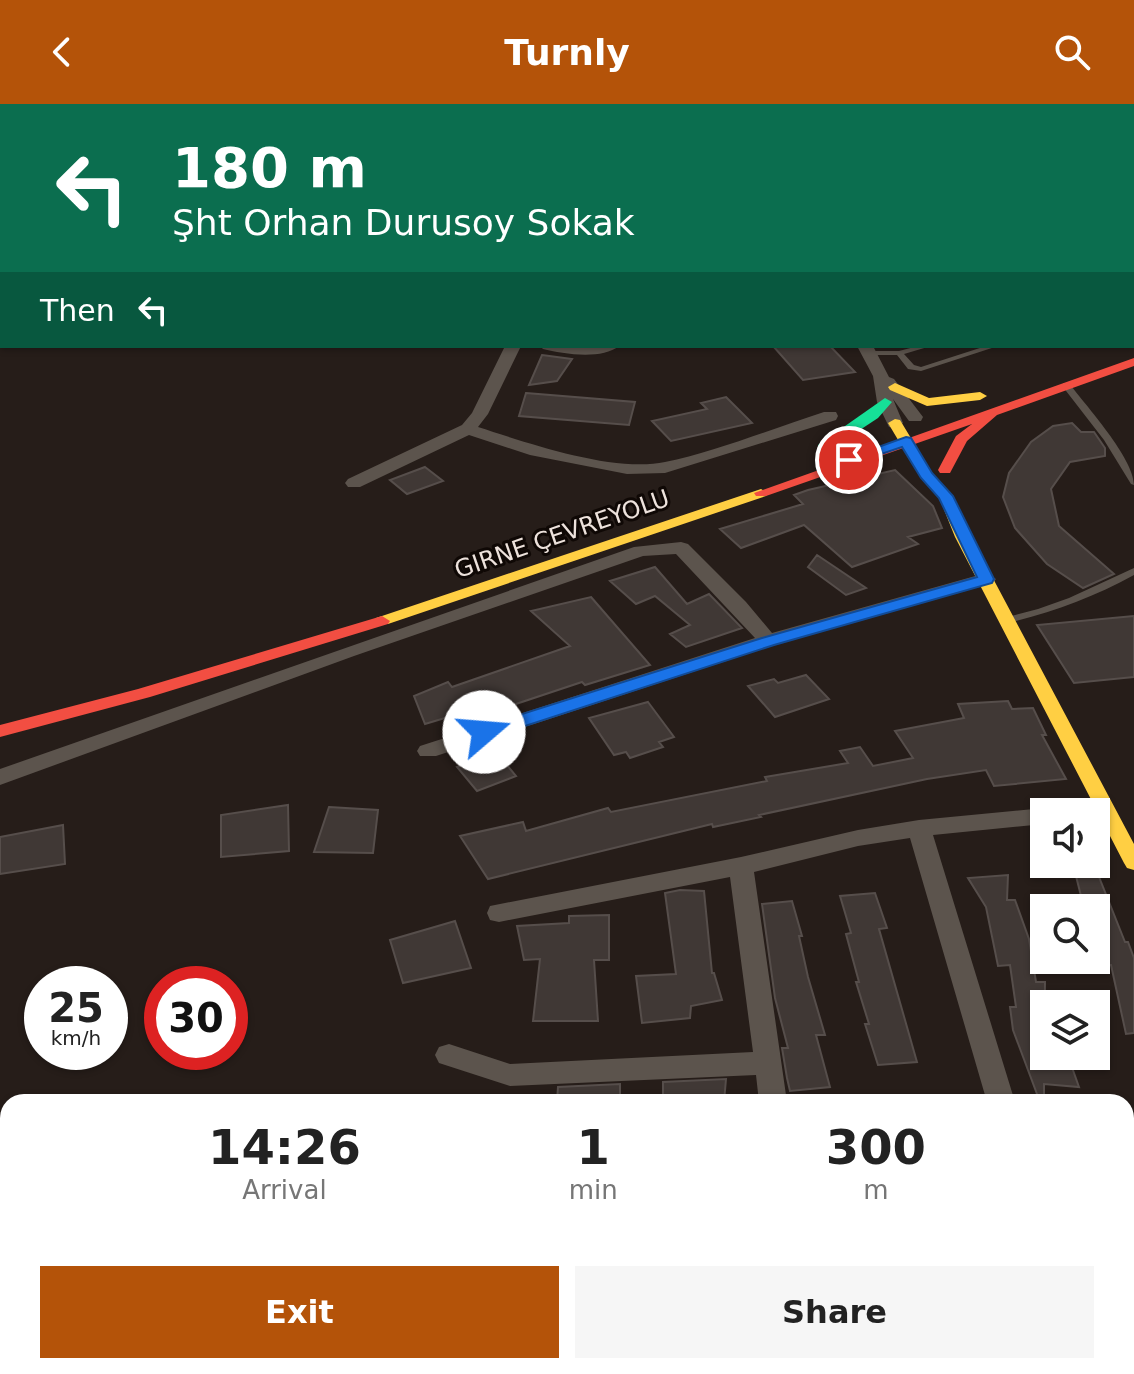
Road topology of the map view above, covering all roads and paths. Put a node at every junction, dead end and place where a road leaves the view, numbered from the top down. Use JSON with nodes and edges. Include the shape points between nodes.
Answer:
{"nodes":[{"id":1,"x":512,"y":348,"type":"edge"},
{"id":2,"x":560,"y":348,"type":"edge"},
{"id":3,"x":591,"y":348,"type":"edge"},
{"id":4,"x":919,"y":348,"type":"edge"},
{"id":5,"x":988,"y":348,"type":"edge"},
{"id":6,"x":1118,"y":348,"type":"edge"},
{"id":7,"x":867,"y":349,"type":"edge"},
{"id":8,"x":899,"y":353,"type":"junction"},
{"id":9,"x":1134,"y":362,"type":"edge"},
{"id":10,"x":1036,"y":376,"type":"dead end"},
{"id":11,"x":1066,"y":385,"type":"junction"},
{"id":12,"x":887,"y":388,"type":"junction"},
{"id":13,"x":991,"y":398,"type":"junction"},
{"id":14,"x":830,"y":416,"type":"dead end"},
{"id":15,"x":915,"y":417,"type":"junction"},
{"id":16,"x":895,"y":423,"type":"junction"},
{"id":17,"x":468,"y":429,"type":"junction"},
{"id":18,"x":926,"y":434,"type":"junction"},
{"id":19,"x":906,"y":441,"type":"junction"},
{"id":20,"x":945,"y":470,"type":"junction"},
{"id":21,"x":1134,"y":482,"type":"edge"},
{"id":22,"x":354,"y":483,"type":"dead end"},
{"id":23,"x":946,"y":496,"type":"junction"},
{"id":24,"x":1134,"y":571,"type":"edge"},
{"id":25,"x":986,"y":579,"type":"junction"},
{"id":26,"x":1008,"y":620,"type":"junction"},
{"id":27,"x":768,"y":641,"type":"junction"},
{"id":28,"x":0,"y":731,"type":"edge"},
{"id":29,"x":428,"y":751,"type":"dead end"},
{"id":30,"x":0,"y":777,"type":"edge"},
{"id":31,"x":1093,"y":798,"type":"edge"},
{"id":32,"x":1030,"y":817,"type":"edge"},
{"id":33,"x":1110,"y":827,"type":"edge"},
{"id":34,"x":919,"y":828,"type":"junction"},
{"id":35,"x":1134,"y":863,"type":"edge"},
{"id":36,"x":741,"y":866,"type":"junction"},
{"id":37,"x":499,"y":913,"type":"dead end"},
{"id":38,"x":449,"y":1055,"type":"dead end"},
{"id":39,"x":765,"y":1063,"type":"junction"},
{"id":40,"x":771,"y":1094,"type":"edge"},
{"id":41,"x":999,"y":1094,"type":"edge"}],
"edges":[{"from":1,"to":17,"type":"street"},
{"from":2,"to":3,"type":"street"},
{"from":4,"to":8,"type":"lane"},
{"from":5,"to":8,"type":"lane","via":[[921,369],[911,367]]},
{"from":6,"to":10,"type":"main road"},
{"from":7,"to":8,"type":"lane"},
{"from":7,"to":12,"type":"street"},
{"from":9,"to":11,"type":"main road","name":"GIRNE ÇEVREYOLU"},
{"from":11,"to":13,"type":"main road","name":"GIRNE ÇEVREYOLU"},
{"from":11,"to":21,"type":"lane"},
{"from":12,"to":13,"type":"main road","via":[[927,402]]},
{"from":12,"to":15,"type":"street"},
{"from":12,"to":16,"type":"street"},
{"from":12,"to":16,"type":"main road","name":"GIRNE ÇEVREYOLU","via":[[873,415],[816,450]]},
{"from":13,"to":15,"type":"main road","name":"GIRNE ÇEVREYOLU"},
{"from":13,"to":18,"type":"main road","name":"GIRNE ÇEVREYOLU"},
{"from":13,"to":20,"type":"main road"},
{"from":14,"to":17,"type":"street","via":[[665,468],[627,469],[536,451]]},
{"from":15,"to":16,"type":"main road","name":"GIRNE ÇEVREYOLU"},
{"from":15,"to":18,"type":"main road"},
{"from":16,"to":19,"type":"main road"},
{"from":17,"to":22,"type":"street"},
{"from":18,"to":19,"type":"main road","name":"GIRNE ÇEVREYOLU"},
{"from":18,"to":20,"type":"main road"},
{"from":19,"to":23,"type":"main road"},
{"from":19,"to":28,"type":"main road","name":"GIRNE ÇEVREYOLU","via":[[353,630],[99,707]]},
{"from":20,"to":23,"type":"main road"},
{"from":23,"to":25,"type":"main road"},
{"from":24,"to":26,"type":"lane","via":[[1047,611]]},
{"from":25,"to":26,"type":"main road"},
{"from":25,"to":27,"type":"street"},
{"from":26,"to":31,"type":"main road"},
{"from":27,"to":29,"type":"street"},
{"from":27,"to":30,"type":"street","via":[[681,548],[663,547],[347,652]]},
{"from":32,"to":34,"type":"street"},
{"from":33,"to":35,"type":"main road"},
{"from":34,"to":36,"type":"street"},
{"from":34,"to":41,"type":"street"},
{"from":36,"to":37,"type":"street"},
{"from":36,"to":39,"type":"street"},
{"from":38,"to":39,"type":"street","via":[[510,1075]]},
{"from":39,"to":40,"type":"street"}]}
